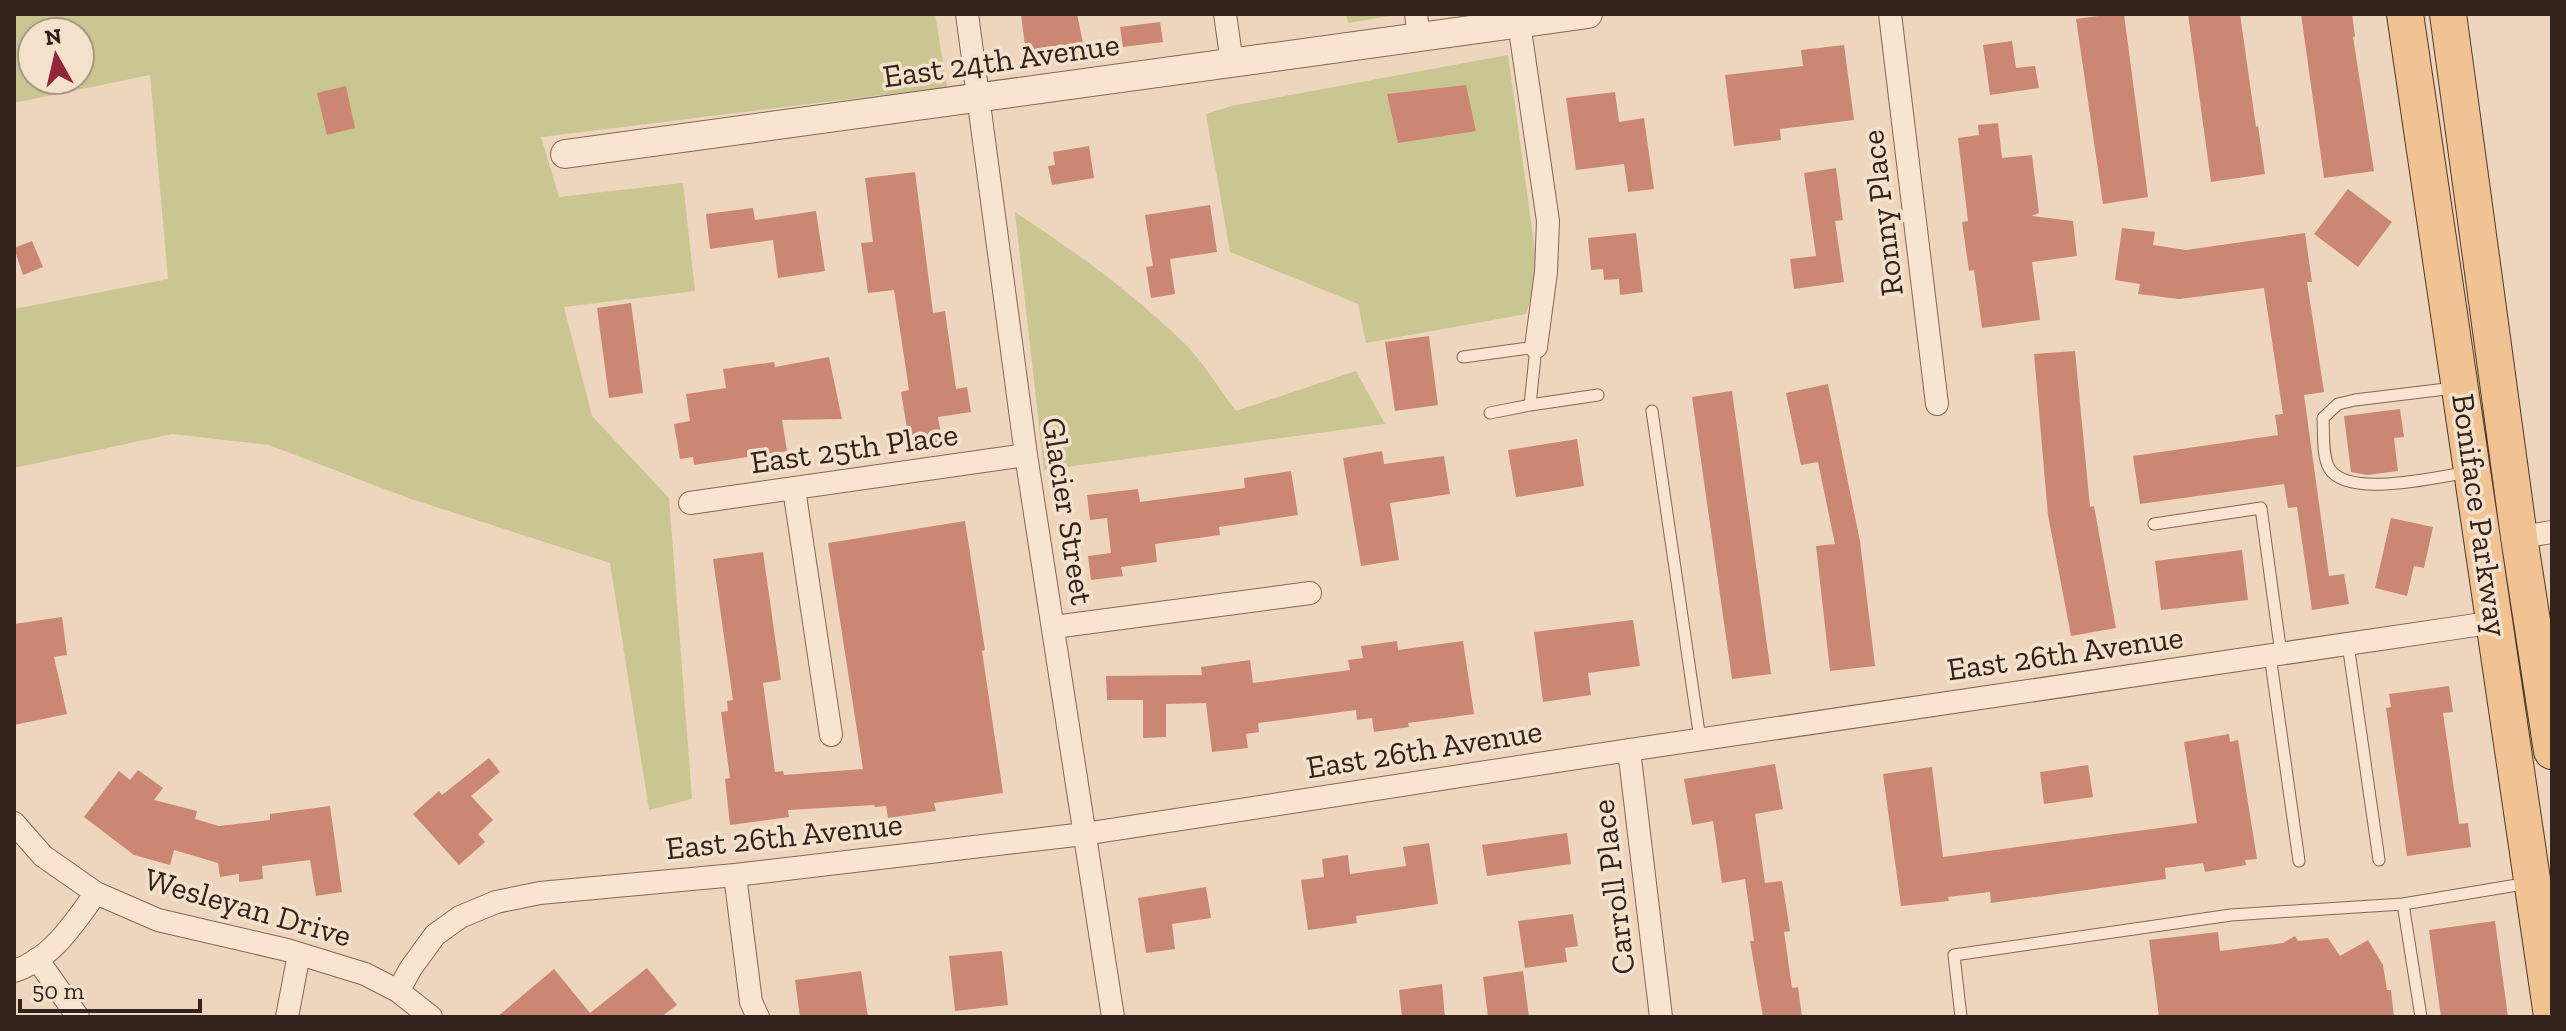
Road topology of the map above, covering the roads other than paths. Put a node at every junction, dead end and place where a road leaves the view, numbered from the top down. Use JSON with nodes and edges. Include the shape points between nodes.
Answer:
{"nodes":[{"id":1,"x":967,"y":14,"type":"edge"},
{"id":2,"x":1225,"y":14,"type":"edge"},
{"id":3,"x":1588,"y":14,"type":"edge"},
{"id":4,"x":1890,"y":14,"type":"edge"},
{"id":5,"x":2405,"y":14,"type":"edge"},
{"id":6,"x":2448,"y":14,"type":"edge"},
{"id":7,"x":1519,"y":23,"type":"junction"},
{"id":8,"x":1418,"y":26,"type":"edge"},
{"id":9,"x":1232,"y":63,"type":"junction"},
{"id":10,"x":979,"y":97,"type":"junction"},
{"id":11,"x":565,"y":154,"type":"dead end"},
{"id":12,"x":1536,"y":347,"type":"junction"},
{"id":13,"x":1463,"y":357,"type":"dead end"},
{"id":14,"x":2461,"y":387,"type":"junction"},
{"id":15,"x":1598,"y":395,"type":"dead end"},
{"id":16,"x":1937,"y":404,"type":"dead end"},
{"id":17,"x":1530,"y":405,"type":"junction"},
{"id":18,"x":1652,"y":411,"type":"dead end"},
{"id":19,"x":1490,"y":413,"type":"dead end"},
{"id":20,"x":1026,"y":455,"type":"junction"},
{"id":21,"x":2473,"y":471,"type":"junction"},
{"id":22,"x":794,"y":489,"type":"junction"},
{"id":23,"x":690,"y":503,"type":"dead end"},
{"id":24,"x":2154,"y":524,"type":"dead end"},
{"id":25,"x":2535,"y":534,"type":"edge"},
{"id":26,"x":1310,"y":593,"type":"dead end"},
{"id":27,"x":2496,"y":622,"type":"junction"},
{"id":28,"x":1054,"y":627,"type":"junction"},
{"id":29,"x":2348,"y":644,"type":"junction"},
{"id":30,"x":2275,"y":655,"type":"junction"},
{"id":31,"x":831,"y":735,"type":"dead end"},
{"id":32,"x":1700,"y":739,"type":"junction"},
{"id":33,"x":1629,"y":750,"type":"junction"},
{"id":34,"x":2552,"y":751,"type":"edge"},
{"id":35,"x":14,"y":823,"type":"edge"},
{"id":36,"x":1084,"y":834,"type":"junction"},
{"id":37,"x":2379,"y":860,"type":"dead end"},
{"id":38,"x":2299,"y":861,"type":"dead end"},
{"id":39,"x":735,"y":875,"type":"junction"},
{"id":40,"x":2533,"y":882,"type":"junction"},
{"id":41,"x":96,"y":893,"type":"junction"},
{"id":42,"x":2403,"y":904,"type":"junction"},
{"id":43,"x":299,"y":954,"type":"junction"},
{"id":44,"x":37,"y":959,"type":"junction"},
{"id":45,"x":14,"y":971,"type":"edge"},
{"id":46,"x":398,"y":991,"type":"junction"},
{"id":47,"x":2552,"y":1016,"type":"edge"},
{"id":48,"x":78,"y":1017,"type":"edge"},
{"id":49,"x":287,"y":1017,"type":"edge"},
{"id":50,"x":431,"y":1017,"type":"edge"},
{"id":51,"x":758,"y":1017,"type":"edge"},
{"id":52,"x":1113,"y":1017,"type":"edge"},
{"id":53,"x":1661,"y":1017,"type":"edge"},
{"id":54,"x":1961,"y":1017,"type":"edge"},
{"id":55,"x":2421,"y":1017,"type":"edge"}],
"edges":[{"from":1,"to":10,"type":"street","name":"Glacier Street"},
{"from":2,"to":9,"type":"street"},
{"from":3,"to":7,"type":"street","name":"East 24th Avenue"},
{"from":4,"to":16,"type":"street","name":"Ronny Place"},
{"from":5,"to":14,"type":"main road","name":"Boniface Parkway"},
{"from":6,"to":25,"type":"main road","name":"Boniface Parkway"},
{"from":7,"to":8,"type":"street","name":"East 24th Avenue"},
{"from":7,"to":12,"type":"street","via":[[1548,221]]},
{"from":8,"to":9,"type":"street","name":"East 24th Avenue"},
{"from":9,"to":10,"type":"street","name":"East 24th Avenue"},
{"from":10,"to":11,"type":"street","name":"East 24th Avenue"},
{"from":10,"to":20,"type":"street","name":"Glacier Street"},
{"from":12,"to":13,"type":"lane"},
{"from":12,"to":17,"type":"lane"},
{"from":14,"to":21,"type":"main road","name":"Boniface Parkway"},
{"from":14,"to":21,"type":"lane","via":[[2338,404],[2323,418],[2324,443],[2328,466],[2339,480],[2364,486]]},
{"from":15,"to":17,"type":"lane"},
{"from":17,"to":19,"type":"lane"},
{"from":18,"to":32,"type":"lane"},
{"from":20,"to":22,"type":"street","name":"East 25th Place"},
{"from":20,"to":28,"type":"street","name":"Glacier Street"},
{"from":21,"to":27,"type":"main road","name":"Boniface Parkway"},
{"from":22,"to":23,"type":"street","name":"East 25th Place"},
{"from":22,"to":31,"type":"street"},
{"from":24,"to":30,"type":"lane","via":[[2261,508]]},
{"from":25,"to":34,"type":"main road","name":"Boniface Parkway"},
{"from":26,"to":28,"type":"street"},
{"from":27,"to":29,"type":"street","name":"East 26th Avenue"},
{"from":27,"to":40,"type":"main road","name":"Boniface Parkway"},
{"from":28,"to":36,"type":"street","name":"Glacier Street"},
{"from":29,"to":30,"type":"street","name":"East 26th Avenue"},
{"from":29,"to":37,"type":"lane"},
{"from":30,"to":32,"type":"street","name":"East 26th Avenue"},
{"from":30,"to":38,"type":"lane"},
{"from":32,"to":33,"type":"street","name":"East 26th Avenue"},
{"from":33,"to":36,"type":"street","name":"East 26th Avenue"},
{"from":33,"to":53,"type":"street","name":"Carroll Place"},
{"from":35,"to":41,"type":"street","name":"Wesleyan Drive","via":[[43,856]]},
{"from":36,"to":39,"type":"street","name":"East 26th Avenue"},
{"from":36,"to":52,"type":"street","name":"Glacier Street"},
{"from":39,"to":46,"type":"street","name":"East 26th Avenue","via":[[540,893],[496,902],[435,935]]},
{"from":39,"to":51,"type":"street","via":[[751,1002]]},
{"from":40,"to":42,"type":"lane"},
{"from":40,"to":47,"type":"main road","name":"Boniface Parkway"},
{"from":41,"to":43,"type":"street","name":"Wesleyan Drive","via":[[158,920]]},
{"from":41,"to":44,"type":"street","via":[[63,939]]},
{"from":42,"to":54,"type":"lane","via":[[2231,915],[1954,955]]},
{"from":42,"to":55,"type":"lane"},
{"from":43,"to":46,"type":"street","name":"Wesleyan Drive","via":[[365,974]]},
{"from":43,"to":49,"type":"street"},
{"from":44,"to":45,"type":"street"},
{"from":44,"to":48,"type":"street"},
{"from":46,"to":50,"type":"street","name":"Wesleyan Drive"}]}
